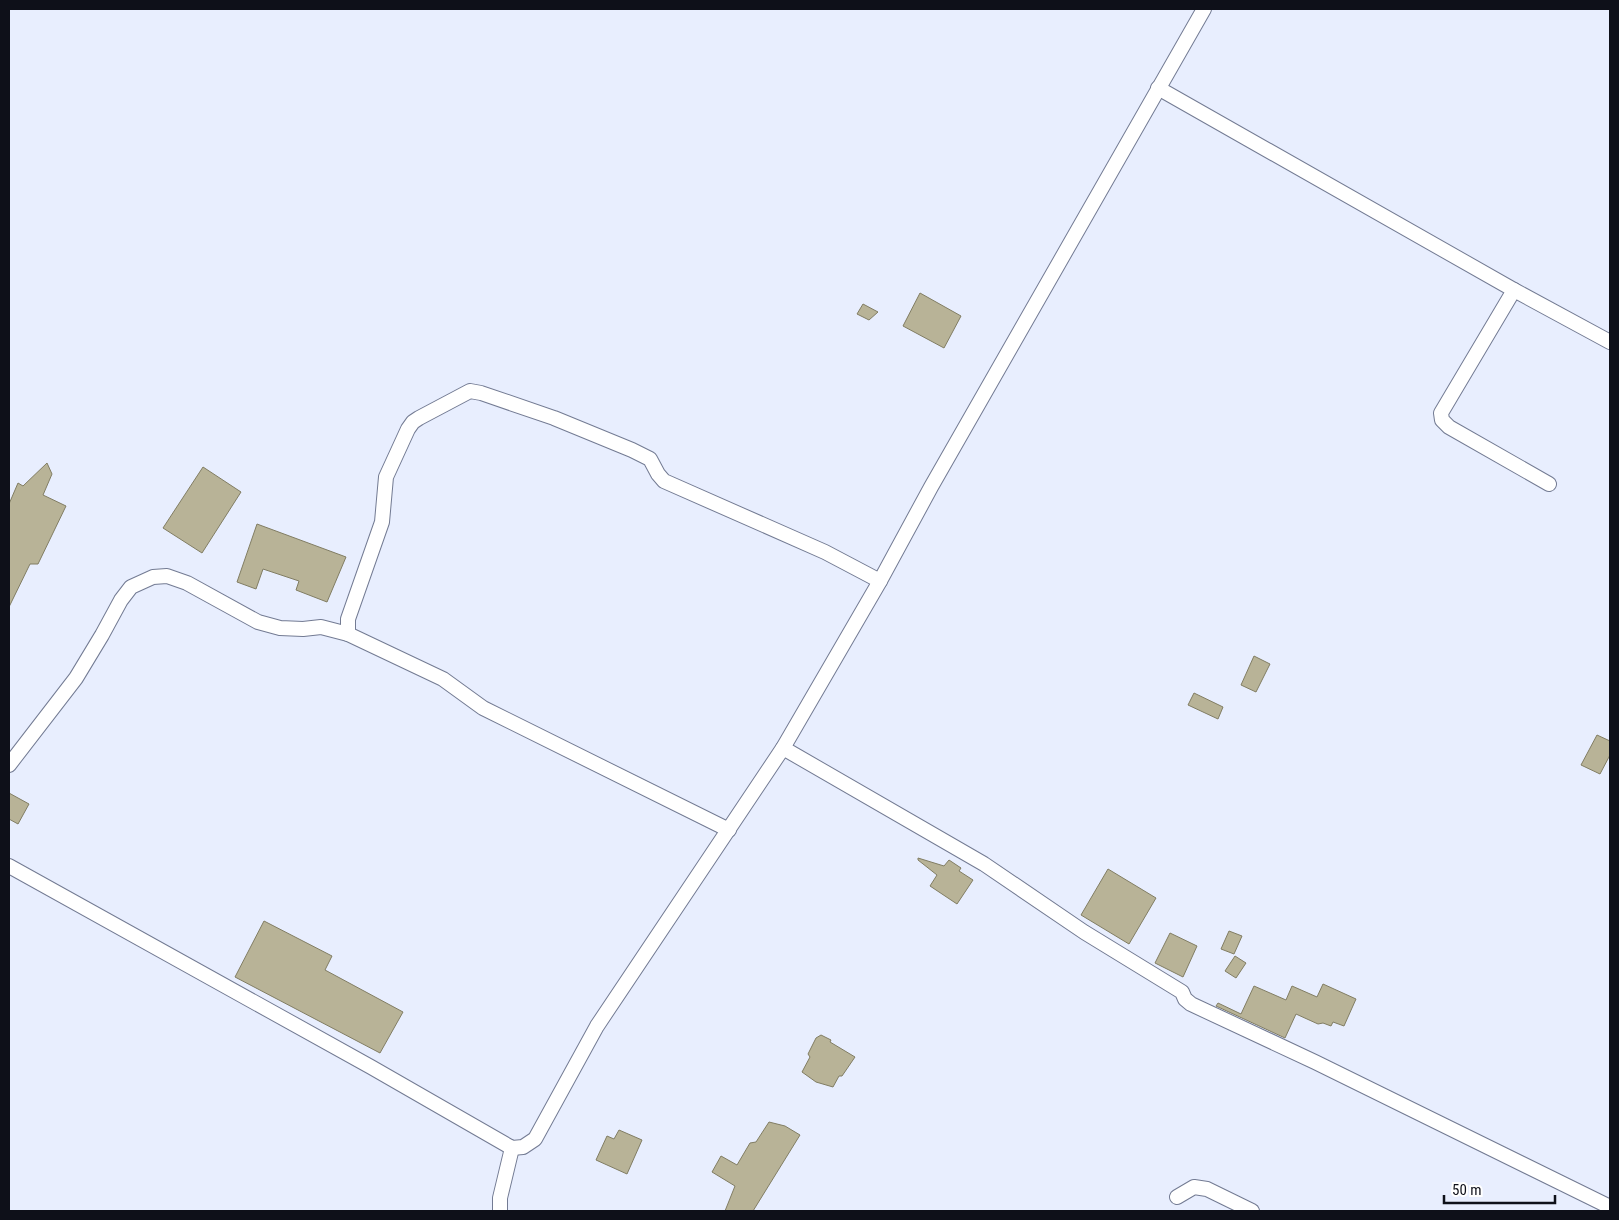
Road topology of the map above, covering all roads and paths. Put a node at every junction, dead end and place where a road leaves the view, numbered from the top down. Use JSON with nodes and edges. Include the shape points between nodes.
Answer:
{"nodes":[{"id":1,"x":1204,"y":9,"type":"edge"},
{"id":2,"x":1158,"y":88,"type":"junction"},
{"id":3,"x":1514,"y":290,"type":"junction"},
{"id":4,"x":1610,"y":342,"type":"edge"},
{"id":5,"x":1548,"y":484,"type":"dead end"},
{"id":6,"x":880,"y":581,"type":"junction"},
{"id":7,"x":348,"y":634,"type":"junction"},
{"id":8,"x":783,"y":748,"type":"junction"},
{"id":9,"x":9,"y":765,"type":"edge"},
{"id":10,"x":728,"y":830,"type":"junction"},
{"id":11,"x":9,"y":866,"type":"edge"},
{"id":12,"x":512,"y":1148,"type":"junction"},
{"id":13,"x":1178,"y":1197,"type":"dead end"},
{"id":14,"x":1610,"y":1207,"type":"edge"},
{"id":15,"x":500,"y":1211,"type":"edge"},
{"id":16,"x":1252,"y":1211,"type":"edge"}],
"edges":[{"from":1,"to":2,"type":"street"},
{"from":2,"to":3,"type":"street"},
{"from":2,"to":6,"type":"street"},
{"from":3,"to":4,"type":"street"},
{"from":3,"to":5,"type":"street","via":[[1441,413],[1442,420]]},
{"from":6,"to":7,"type":"street","via":[[825,552],[664,481],[650,459],[632,450],[554,418],[470,391],[419,418],[408,429],[386,477],[382,522],[348,620]]},
{"from":6,"to":8,"type":"street"},
{"from":7,"to":9,"type":"street","via":[[321,627],[280,628],[258,622],[187,583],[167,576],[153,577],[132,587],[121,600],[76,678]]},
{"from":7,"to":10,"type":"street","via":[[443,679],[483,708]]},
{"from":8,"to":10,"type":"street"},
{"from":8,"to":14,"type":"street","via":[[984,864],[1084,932],[1182,992],[1191,1004]]},
{"from":10,"to":12,"type":"street","via":[[597,1026],[534,1139],[523,1147]]},
{"from":11,"to":12,"type":"street"},
{"from":12,"to":15,"type":"street"},
{"from":13,"to":16,"type":"street","via":[[1194,1187],[1207,1188]]}]}
